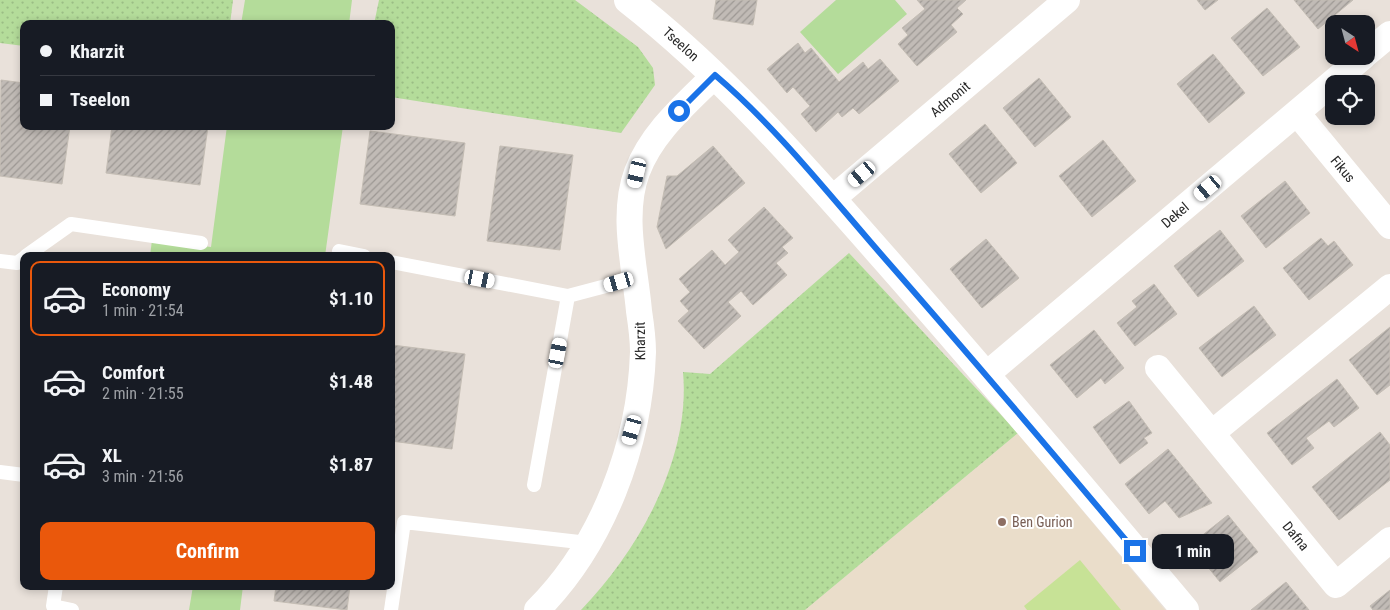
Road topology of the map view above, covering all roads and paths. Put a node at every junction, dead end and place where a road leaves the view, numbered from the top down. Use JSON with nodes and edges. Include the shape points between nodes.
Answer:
{"nodes":[{"id":1,"x":628,"y":0,"type":"edge"},
{"id":2,"x":1054,"y":4,"type":"edge"},
{"id":3,"x":1390,"y":34,"type":"edge"},
{"id":4,"x":1375,"y":47,"type":"edge"},
{"id":5,"x":1353,"y":65,"type":"edge"},
{"id":6,"x":715,"y":75,"type":"junction"},
{"id":7,"x":1297,"y":113,"type":"junction"},
{"id":8,"x":832,"y":199,"type":"junction"},
{"id":9,"x":1390,"y":226,"type":"edge"},
{"id":10,"x":201,"y":243,"type":"dead end"},
{"id":11,"x":339,"y":251,"type":"dead end"},
{"id":12,"x":32,"y":252,"type":"edge"},
{"id":13,"x":344,"y":252,"type":"edge"},
{"id":14,"x":0,"y":261,"type":"edge"},
{"id":15,"x":20,"y":261,"type":"edge"},
{"id":16,"x":395,"y":263,"type":"edge"},
{"id":17,"x":636,"y":278,"type":"junction"},
{"id":18,"x":1390,"y":288,"type":"edge"},
{"id":19,"x":568,"y":296,"type":"junction"},
{"id":20,"x":1158,"y":368,"type":"dead end"},
{"id":21,"x":987,"y":374,"type":"junction"},
{"id":22,"x":1212,"y":433,"type":"junction"},
{"id":23,"x":0,"y":472,"type":"edge"},
{"id":24,"x":20,"y":474,"type":"edge"},
{"id":25,"x":534,"y":485,"type":"dead end"},
{"id":26,"x":1390,"y":540,"type":"edge"},
{"id":27,"x":588,"y":543,"type":"junction"},
{"id":28,"x":395,"y":583,"type":"edge"},
{"id":29,"x":56,"y":590,"type":"edge"},
{"id":30,"x":394,"y":590,"type":"edge"},
{"id":31,"x":72,"y":610,"type":"edge"},
{"id":32,"x":391,"y":610,"type":"edge"},
{"id":33,"x":537,"y":610,"type":"edge"},
{"id":34,"x":1185,"y":610,"type":"edge"}],
"edges":[{"from":1,"to":6,"type":"street","name":"Tseelon"},
{"from":2,"to":8,"type":"street","name":"Admonit"},
{"from":3,"to":4,"type":"street","name":"Dekel"},
{"from":5,"to":7,"type":"street","name":"Dekel"},
{"from":6,"to":8,"type":"street","name":"Tseelon","via":[[780,139]]},
{"from":6,"to":17,"type":"street","name":"Kharzit","via":[[646,150],[637,173],[629,205]]},
{"from":7,"to":9,"type":"street","name":"Fikus"},
{"from":7,"to":21,"type":"street","name":"Dekel"},
{"from":8,"to":21,"type":"street","name":"Tseelon"},
{"from":10,"to":12,"type":"lane","via":[[71,224]]},
{"from":11,"to":13,"type":"lane"},
{"from":14,"to":15,"type":"lane"},
{"from":16,"to":19,"type":"lane"},
{"from":17,"to":19,"type":"lane"},
{"from":17,"to":27,"type":"street","name":"Kharzit","via":[[643,352],[632,430],[604,512]]},
{"from":18,"to":22,"type":"street"},
{"from":19,"to":25,"type":"lane"},
{"from":20,"to":22,"type":"street","name":"Dafna"},
{"from":21,"to":34,"type":"street","name":"Tseelon"},
{"from":22,"to":26,"type":"street","name":"Dafna","via":[[1336,585]]},
{"from":23,"to":24,"type":"lane"},
{"from":27,"to":28,"type":"lane","via":[[404,522]]},
{"from":27,"to":33,"type":"street","name":"Kharzit"},
{"from":29,"to":31,"type":"lane","via":[[54,606]]},
{"from":30,"to":32,"type":"lane"}]}
